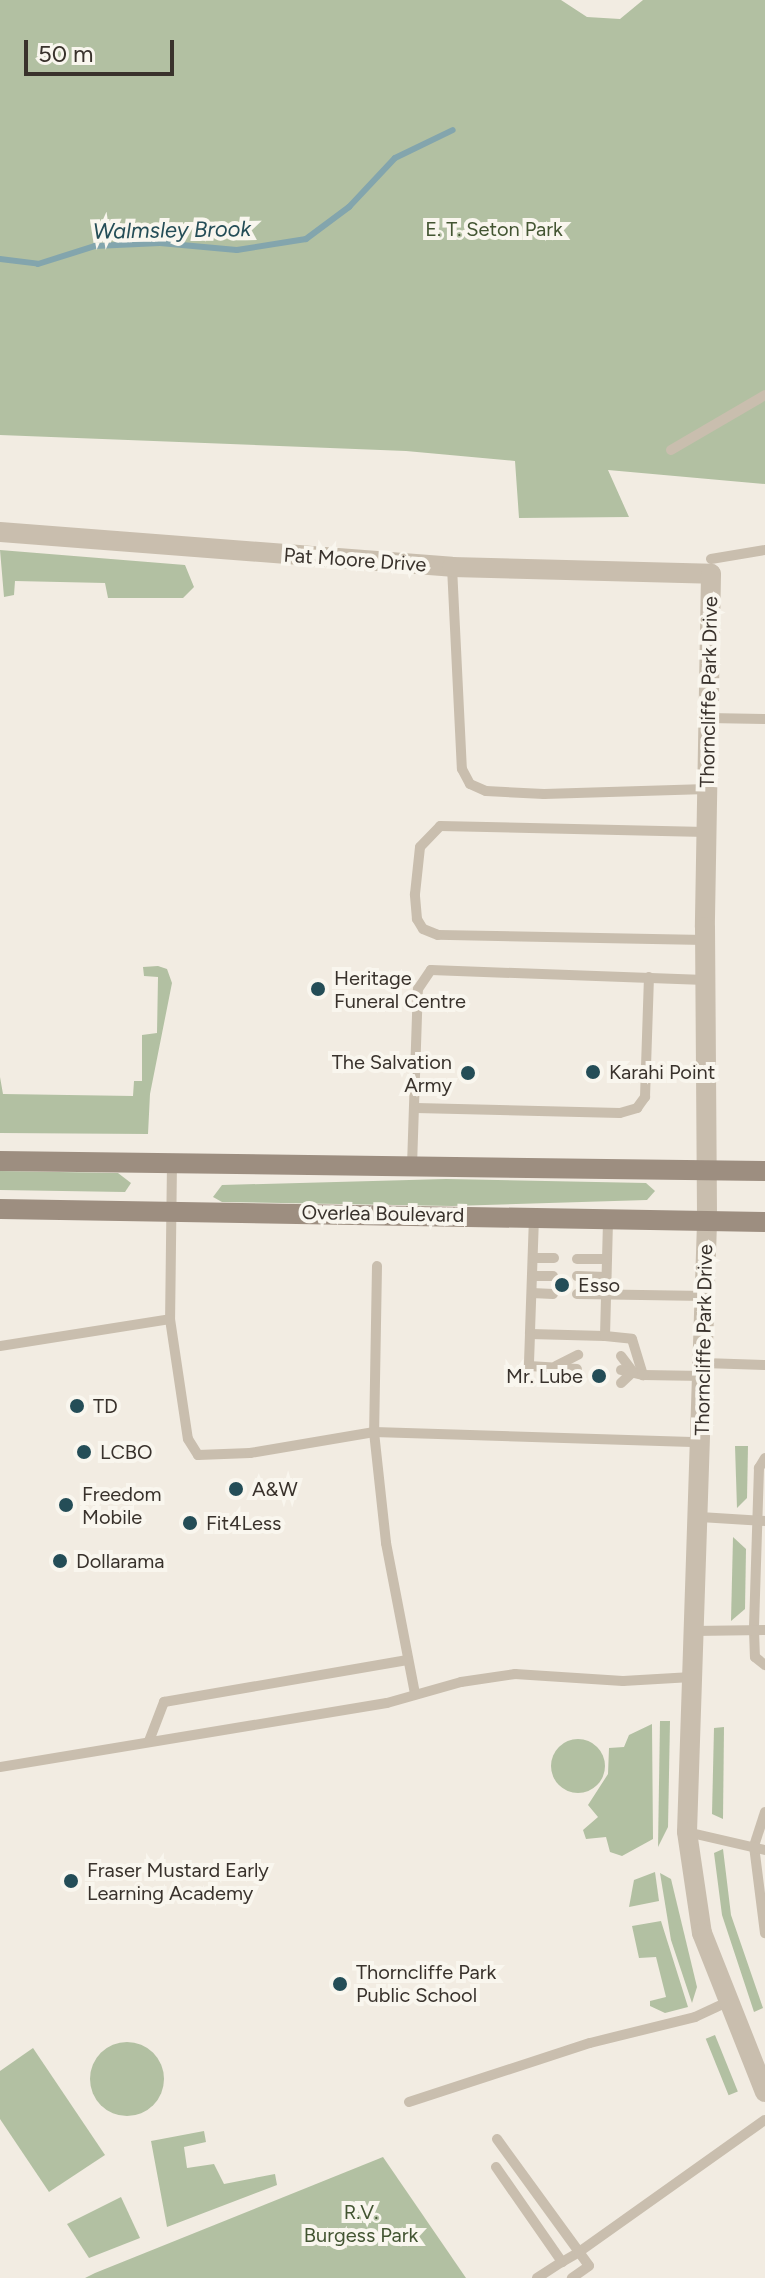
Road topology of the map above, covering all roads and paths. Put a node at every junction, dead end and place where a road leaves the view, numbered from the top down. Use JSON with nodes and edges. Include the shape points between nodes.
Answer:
{"nodes":[{"id":1,"x":765,"y":395,"type":"edge"},
{"id":2,"x":671,"y":450,"type":"dead end"},
{"id":3,"x":0,"y":532,"type":"edge"},
{"id":4,"x":765,"y":550,"type":"edge"},
{"id":5,"x":452,"y":567,"type":"junction"},
{"id":6,"x":711,"y":567,"type":"junction"},
{"id":7,"x":708,"y":718,"type":"junction"},
{"id":8,"x":765,"y":719,"type":"edge"},
{"id":9,"x":707,"y":789,"type":"junction"},
{"id":10,"x":706,"y":832,"type":"junction"},
{"id":11,"x":705,"y":940,"type":"junction"},
{"id":12,"x":649,"y":977,"type":"junction"},
{"id":13,"x":705,"y":980,"type":"junction"},
{"id":14,"x":416,"y":1108,"type":"junction"},
{"id":15,"x":0,"y":1161,"type":"edge"},
{"id":16,"x":172,"y":1162,"type":"junction"},
{"id":17,"x":412,"y":1166,"type":"junction"},
{"id":18,"x":707,"y":1169,"type":"junction"},
{"id":19,"x":765,"y":1171,"type":"edge"},
{"id":20,"x":0,"y":1209,"type":"edge"},
{"id":21,"x":168,"y":1212,"type":"junction"},
{"id":22,"x":534,"y":1217,"type":"junction"},
{"id":23,"x":608,"y":1219,"type":"junction"},
{"id":24,"x":765,"y":1222,"type":"edge"},
{"id":25,"x":707,"y":1223,"type":"junction"},
{"id":26,"x":533,"y":1258,"type":"junction"},
{"id":27,"x":554,"y":1258,"type":"dead end"},
{"id":28,"x":577,"y":1259,"type":"dead end"},
{"id":29,"x":607,"y":1259,"type":"junction"},
{"id":30,"x":377,"y":1266,"type":"dead end"},
{"id":31,"x":532,"y":1276,"type":"junction"},
{"id":32,"x":553,"y":1276,"type":"dead end"},
{"id":33,"x":577,"y":1276,"type":"dead end"},
{"id":34,"x":606,"y":1277,"type":"junction"},
{"id":35,"x":532,"y":1293,"type":"junction"},
{"id":36,"x":553,"y":1294,"type":"dead end"},
{"id":37,"x":577,"y":1294,"type":"dead end"},
{"id":38,"x":606,"y":1294,"type":"junction"},
{"id":39,"x":706,"y":1296,"type":"junction"},
{"id":40,"x":170,"y":1319,"type":"junction"},
{"id":41,"x":530,"y":1334,"type":"junction"},
{"id":42,"x":605,"y":1336,"type":"junction"},
{"id":43,"x":0,"y":1346,"type":"edge"},
{"id":44,"x":578,"y":1355,"type":"dead end"},
{"id":45,"x":621,"y":1356,"type":"dead end"},
{"id":46,"x":765,"y":1365,"type":"edge"},
{"id":47,"x":554,"y":1366,"type":"junction"},
{"id":48,"x":577,"y":1369,"type":"dead end"},
{"id":49,"x":621,"y":1370,"type":"dead end"},
{"id":50,"x":704,"y":1370,"type":"junction"},
{"id":51,"x":638,"y":1373,"type":"junction"},
{"id":52,"x":577,"y":1381,"type":"dead end"},
{"id":53,"x":621,"y":1383,"type":"dead end"},
{"id":54,"x":374,"y":1432,"type":"junction"},
{"id":55,"x":702,"y":1442,"type":"junction"},
{"id":56,"x":765,"y":1458,"type":"edge"},
{"id":57,"x":700,"y":1517,"type":"junction"},
{"id":58,"x":761,"y":1520,"type":"edge"},
{"id":59,"x":760,"y":1590,"type":"edge"},
{"id":60,"x":760,"y":1630,"type":"edge"},
{"id":61,"x":694,"y":1631,"type":"junction"},
{"id":62,"x":407,"y":1660,"type":"junction"},
{"id":63,"x":765,"y":1665,"type":"edge"},
{"id":64,"x":692,"y":1677,"type":"junction"},
{"id":65,"x":415,"y":1694,"type":"junction"},
{"id":66,"x":149,"y":1741,"type":"junction"},
{"id":67,"x":0,"y":1767,"type":"edge"},
{"id":68,"x":765,"y":1812,"type":"edge"},
{"id":69,"x":687,"y":1832,"type":"junction"},
{"id":70,"x":759,"y":1848,"type":"edge"},
{"id":71,"x":765,"y":1933,"type":"edge"},
{"id":72,"x":730,"y":2001,"type":"junction"},
{"id":73,"x":765,"y":2092,"type":"edge"},
{"id":74,"x":409,"y":2102,"type":"dead end"},
{"id":75,"x":765,"y":2120,"type":"edge"},
{"id":76,"x":497,"y":2139,"type":"dead end"},
{"id":77,"x":496,"y":2167,"type":"dead end"},
{"id":78,"x":579,"y":2252,"type":"junction"},
{"id":79,"x":562,"y":2262,"type":"junction"},
{"id":80,"x":537,"y":2278,"type":"edge"},
{"id":81,"x":572,"y":2278,"type":"edge"}],
"edges":[{"from":1,"to":2,"type":"lane"},
{"from":3,"to":5,"type":"street","name":"Pat Moore Drive"},
{"from":4,"to":6,"type":"lane"},
{"from":5,"to":6,"type":"street","name":"Pat Moore Drive"},
{"from":5,"to":9,"type":"lane","via":[[462,769],[470,784],[486,791],[544,794]]},
{"from":6,"to":7,"type":"street","name":"Thorncliffe Park Drive"},
{"from":7,"to":8,"type":"lane"},
{"from":7,"to":9,"type":"street","name":"Thorncliffe Park Drive"},
{"from":9,"to":10,"type":"street","name":"Thorncliffe Park Drive"},
{"from":10,"to":11,"type":"street","name":"Thorncliffe Park Drive"},
{"from":10,"to":11,"type":"lane","via":[[440,826],[420,847],[415,894],[417,919],[423,929],[438,935]]},
{"from":11,"to":13,"type":"street","name":"Thorncliffe Park Drive"},
{"from":12,"to":13,"type":"lane"},
{"from":12,"to":14,"type":"lane","via":[[645,1097],[637,1108],[620,1113]]},
{"from":12,"to":14,"type":"lane","via":[[431,970],[418,989]]},
{"from":13,"to":18,"type":"street","name":"Thorncliffe Park Drive"},
{"from":14,"to":17,"type":"lane"},
{"from":15,"to":16,"type":"main road"},
{"from":16,"to":17,"type":"main road"},
{"from":16,"to":21,"type":"lane"},
{"from":17,"to":18,"type":"main road"},
{"from":18,"to":19,"type":"main road"},
{"from":18,"to":25,"type":"street","name":"Thorncliffe Park Drive"},
{"from":20,"to":21,"type":"main road","name":"Overlea Boulevard"},
{"from":21,"to":22,"type":"main road","name":"Overlea Boulevard"},
{"from":21,"to":40,"type":"lane"},
{"from":22,"to":23,"type":"main road","name":"Overlea Boulevard"},
{"from":22,"to":26,"type":"lane"},
{"from":23,"to":25,"type":"main road","name":"Overlea Boulevard"},
{"from":23,"to":29,"type":"lane"},
{"from":24,"to":25,"type":"main road","name":"Overlea Boulevard"},
{"from":25,"to":39,"type":"street","name":"Thorncliffe Park Drive"},
{"from":26,"to":27,"type":"lane"},
{"from":26,"to":31,"type":"lane"},
{"from":28,"to":29,"type":"lane"},
{"from":29,"to":34,"type":"lane"},
{"from":30,"to":54,"type":"lane"},
{"from":31,"to":32,"type":"lane"},
{"from":31,"to":35,"type":"lane"},
{"from":33,"to":34,"type":"lane"},
{"from":34,"to":38,"type":"lane"},
{"from":35,"to":36,"type":"lane"},
{"from":35,"to":41,"type":"lane"},
{"from":37,"to":38,"type":"lane"},
{"from":38,"to":39,"type":"lane"},
{"from":38,"to":42,"type":"lane"},
{"from":39,"to":50,"type":"street","name":"Thorncliffe Park Drive"},
{"from":40,"to":43,"type":"lane"},
{"from":40,"to":54,"type":"lane","via":[[188,1439],[198,1455],[250,1453]]},
{"from":41,"to":42,"type":"lane"},
{"from":41,"to":47,"type":"lane","via":[[529,1366]]},
{"from":42,"to":51,"type":"lane","via":[[632,1339]]},
{"from":44,"to":47,"type":"lane"},
{"from":45,"to":51,"type":"lane"},
{"from":46,"to":50,"type":"lane"},
{"from":47,"to":48,"type":"lane"},
{"from":47,"to":52,"type":"lane"},
{"from":49,"to":51,"type":"lane"},
{"from":50,"to":51,"type":"lane"},
{"from":50,"to":55,"type":"street","name":"Thorncliffe Park Drive"},
{"from":51,"to":53,"type":"lane"},
{"from":54,"to":55,"type":"lane"},
{"from":54,"to":62,"type":"lane","via":[[386,1543]]},
{"from":55,"to":57,"type":"street","name":"Thorncliffe Park Drive"},
{"from":56,"to":58,"type":"lane","via":[[759,1468]]},
{"from":57,"to":58,"type":"lane"},
{"from":57,"to":61,"type":"street","name":"Thorncliffe Park Drive"},
{"from":58,"to":59,"type":"lane"},
{"from":59,"to":60,"type":"lane"},
{"from":60,"to":61,"type":"lane"},
{"from":60,"to":63,"type":"lane","via":[[755,1657]]},
{"from":61,"to":64,"type":"street","name":"Thorncliffe Park Drive"},
{"from":62,"to":65,"type":"lane"},
{"from":62,"to":66,"type":"lane","via":[[164,1702]]},
{"from":64,"to":65,"type":"lane","via":[[623,1681],[515,1674]]},
{"from":64,"to":69,"type":"street","name":"Thorncliffe Park Drive"},
{"from":65,"to":66,"type":"lane"},
{"from":66,"to":67,"type":"lane"},
{"from":68,"to":70,"type":"lane"},
{"from":69,"to":70,"type":"lane"},
{"from":69,"to":72,"type":"street","name":"Thorncliffe Park Drive","via":[[702,1933]]},
{"from":70,"to":71,"type":"lane"},
{"from":72,"to":73,"type":"street","name":"Thorncliffe Park Drive"},
{"from":72,"to":74,"type":"lane","via":[[695,2017],[590,2043]]},
{"from":75,"to":78,"type":"lane"},
{"from":76,"to":78,"type":"lane"},
{"from":77,"to":79,"type":"lane"},
{"from":78,"to":79,"type":"lane"},
{"from":78,"to":81,"type":"lane","via":[[589,2266]]},
{"from":79,"to":80,"type":"lane"}]}
